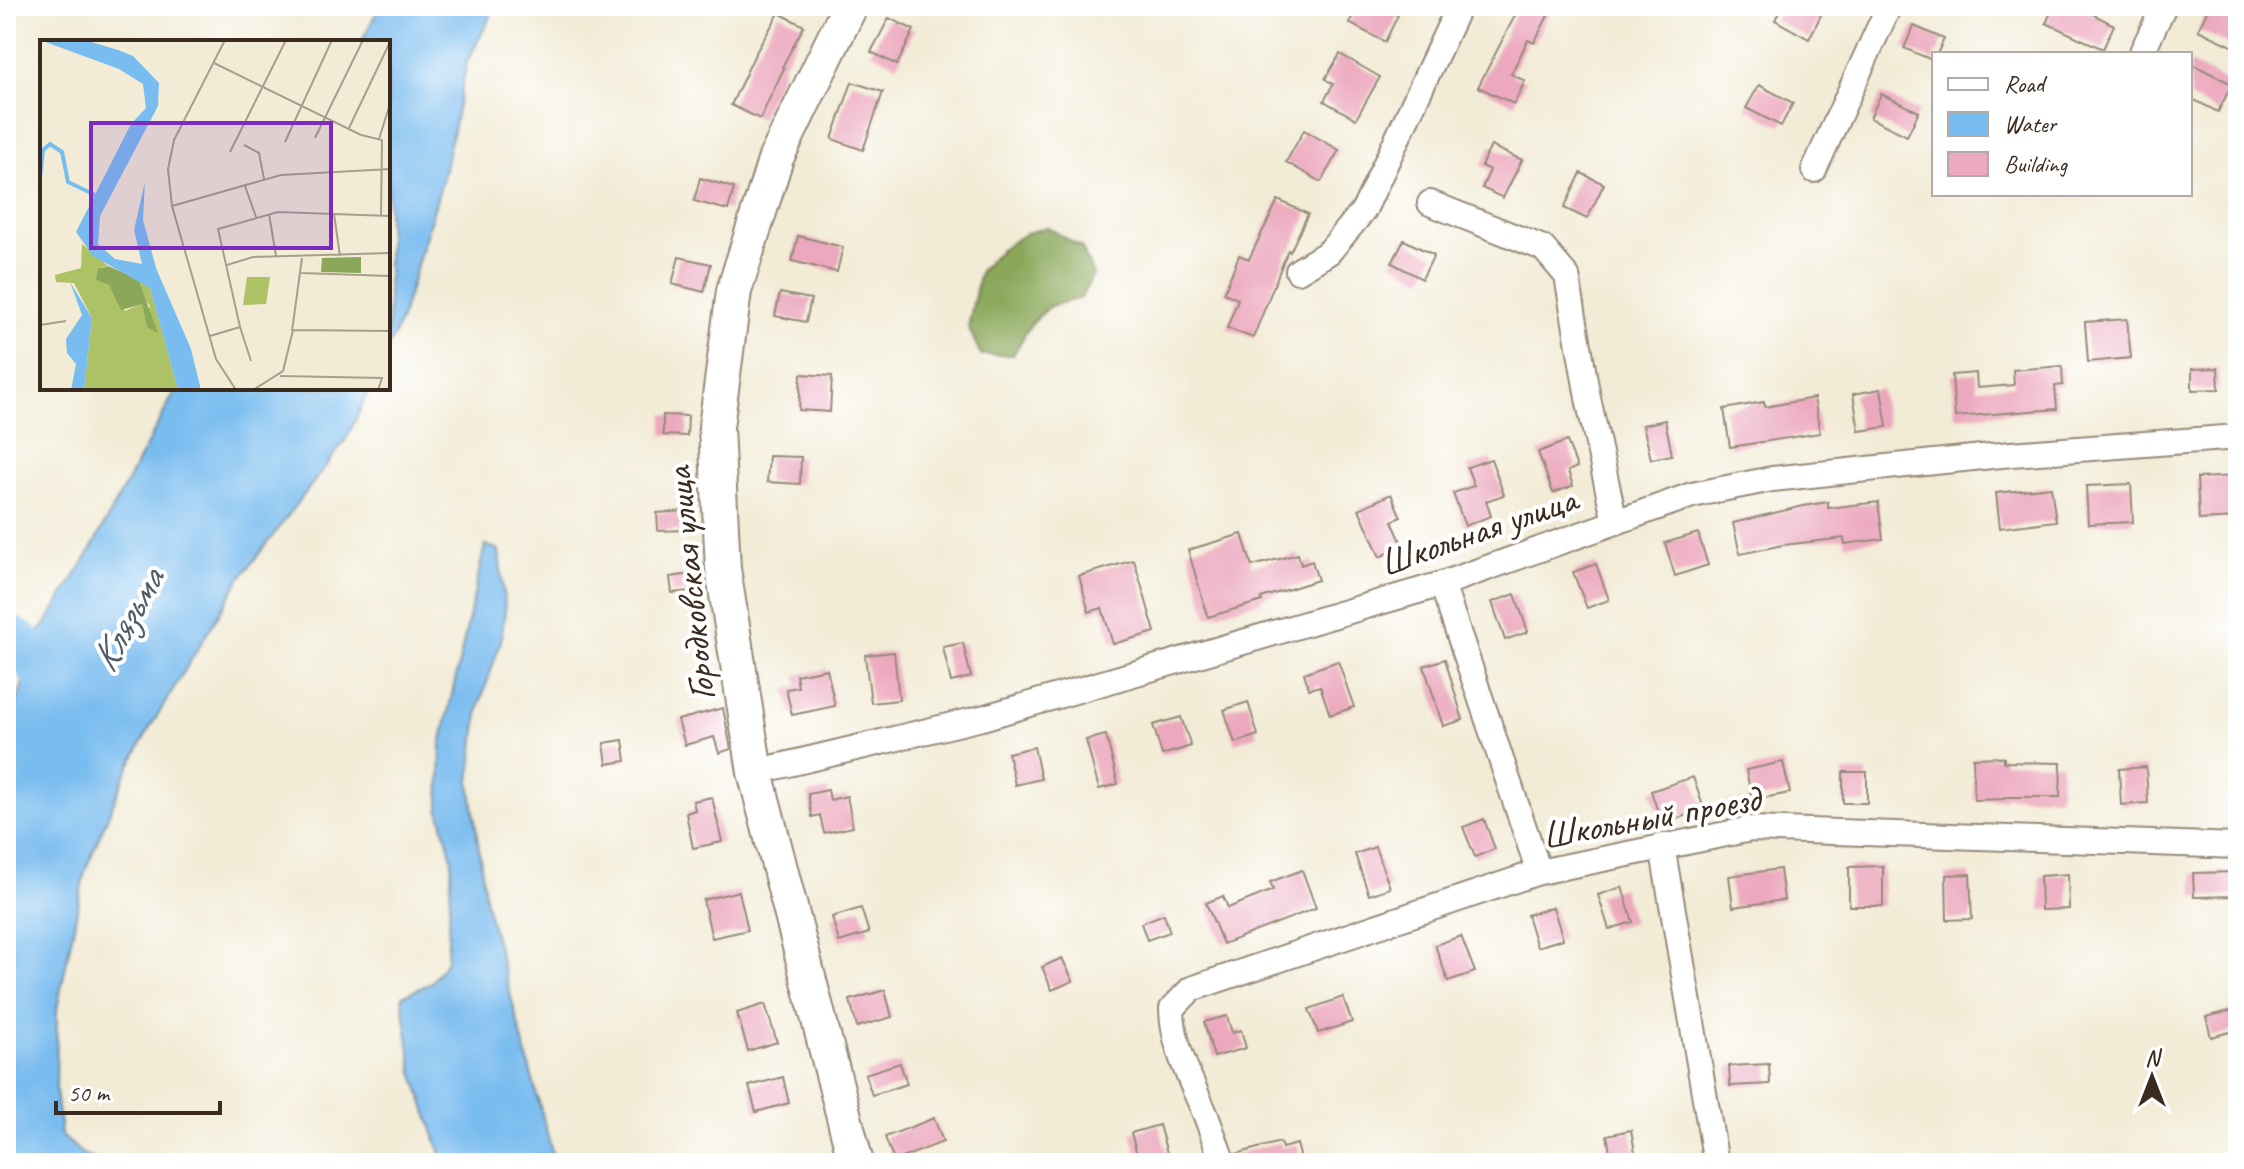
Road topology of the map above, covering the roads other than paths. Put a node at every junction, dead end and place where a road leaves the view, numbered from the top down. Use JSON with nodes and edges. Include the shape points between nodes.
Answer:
{"nodes":[{"id":1,"x":850,"y":6,"type":"edge"},
{"id":2,"x":1459,"y":6,"type":"edge"},
{"id":3,"x":1889,"y":6,"type":"edge"},
{"id":4,"x":2164,"y":6,"type":"edge"},
{"id":5,"x":2142,"y":52,"type":"edge"},
{"id":6,"x":1814,"y":170,"type":"dead end"},
{"id":7,"x":1430,"y":203,"type":"dead end"},
{"id":8,"x":1298,"y":271,"type":"dead end"},
{"id":9,"x":2238,"y":437,"type":"edge"},
{"id":10,"x":1615,"y":522,"type":"junction"},
{"id":11,"x":1442,"y":584,"type":"junction"},
{"id":12,"x":755,"y":772,"type":"junction"},
{"id":13,"x":1662,"y":846,"type":"junction"},
{"id":14,"x":2238,"y":846,"type":"edge"},
{"id":15,"x":1539,"y":872,"type":"junction"},
{"id":16,"x":856,"y":1163,"type":"edge"},
{"id":17,"x":1223,"y":1163,"type":"edge"},
{"id":18,"x":1716,"y":1163,"type":"edge"}],
"edges":[{"from":1,"to":12,"type":"main road","name":"Городковская улица","via":[[776,158],[734,291],[716,427],[723,569]]},
{"from":2,"to":8,"type":"street","via":[[1364,210],[1329,252]]},
{"from":3,"to":6,"type":"street"},
{"from":4,"to":5,"type":"street"},
{"from":7,"to":10,"type":"street","via":[[1543,248],[1567,276]]},
{"from":9,"to":10,"type":"street","name":"Школьная улица","via":[[1772,479],[1692,495]]},
{"from":10,"to":11,"type":"street","name":"Школьная улица"},
{"from":11,"to":12,"type":"street","name":"Школьная улица","via":[[982,718]]},
{"from":11,"to":15,"type":"street"},
{"from":12,"to":16,"type":"main road","name":"Городковская улица"},
{"from":13,"to":14,"type":"street","name":"Школьный проезд","via":[[1751,829]]},
{"from":13,"to":15,"type":"street","name":"Школьный проезд"},
{"from":13,"to":18,"type":"street"},
{"from":15,"to":17,"type":"street","name":"Школьный проезд","via":[[1191,989],[1172,1009],[1172,1024],[1181,1062]]}]}
